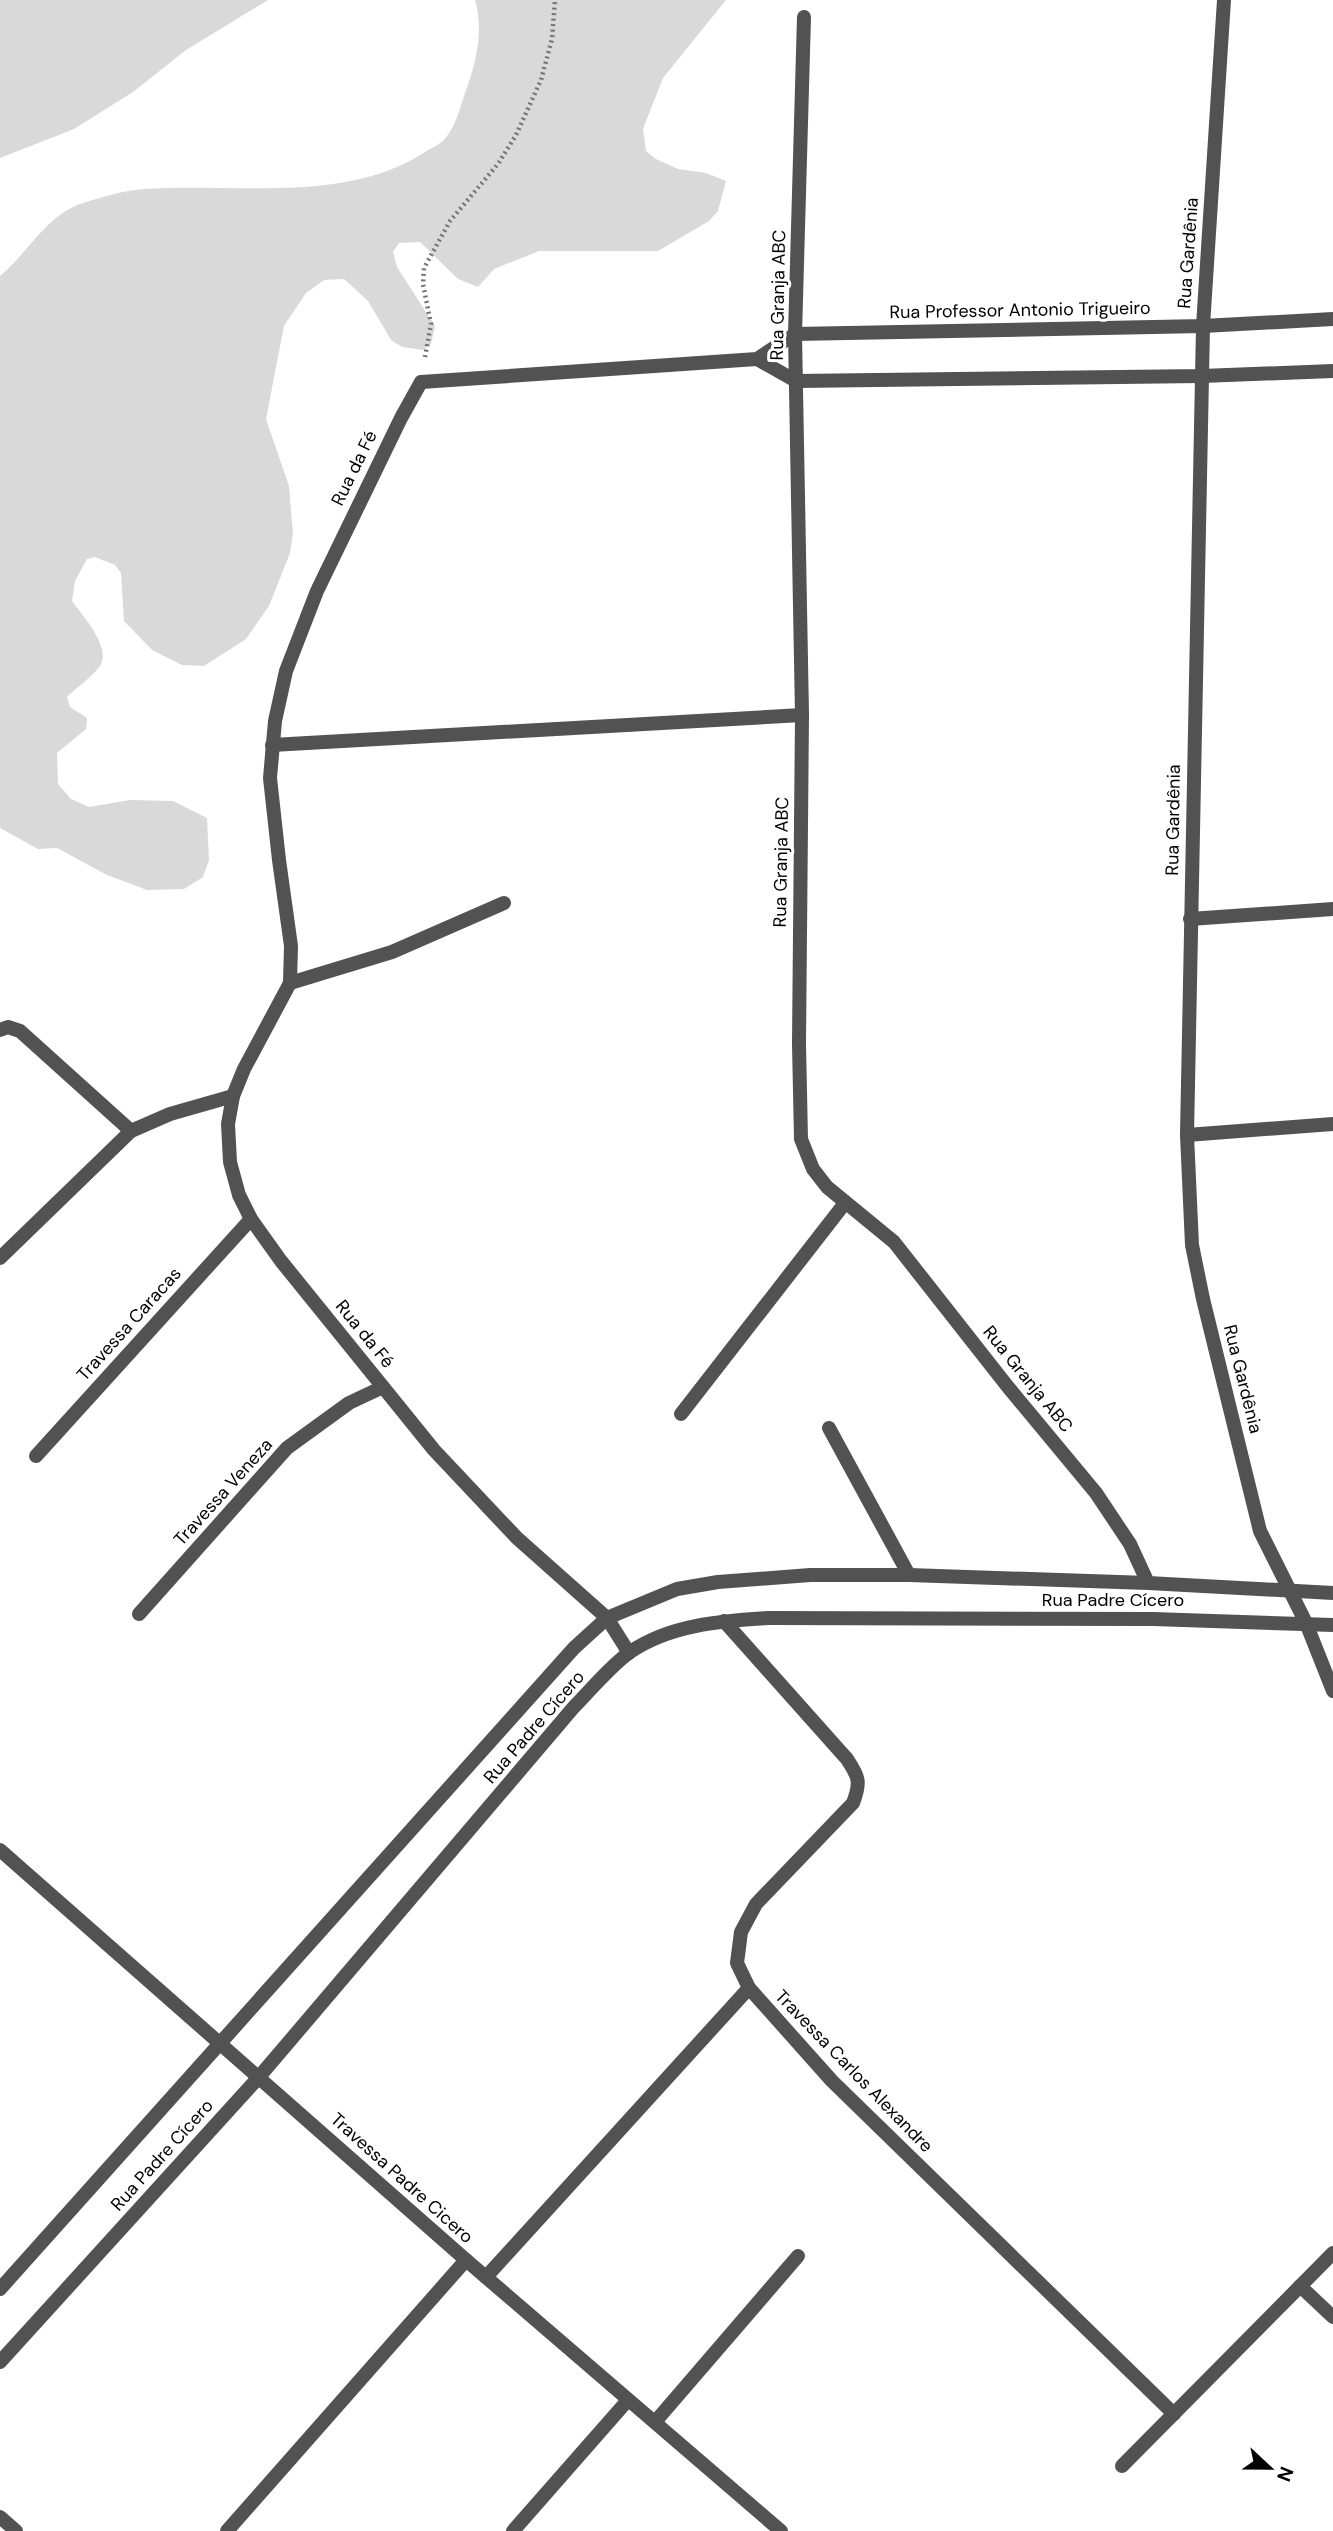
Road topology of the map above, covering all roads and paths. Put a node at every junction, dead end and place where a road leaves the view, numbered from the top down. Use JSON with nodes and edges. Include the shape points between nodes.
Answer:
{"nodes":[{"id":1,"x":555,"y":0,"type":"edge"},
{"id":2,"x":1224,"y":0,"type":"edge"},
{"id":3,"x":804,"y":17,"type":"dead end"},
{"id":4,"x":1333,"y":319,"type":"edge"},
{"id":5,"x":1203,"y":326,"type":"junction"},
{"id":6,"x":795,"y":334,"type":"junction"},
{"id":7,"x":757,"y":359,"type":"junction"},
{"id":8,"x":1333,"y":371,"type":"edge"},
{"id":9,"x":1202,"y":376,"type":"junction"},
{"id":10,"x":796,"y":381,"type":"junction"},
{"id":11,"x":421,"y":382,"type":"junction"},
{"id":12,"x":802,"y":715,"type":"junction"},
{"id":13,"x":272,"y":745,"type":"junction"},
{"id":14,"x":504,"y":903,"type":"dead end"},
{"id":15,"x":1333,"y":909,"type":"edge"},
{"id":16,"x":1190,"y":919,"type":"junction"},
{"id":17,"x":290,"y":983,"type":"junction"},
{"id":18,"x":2,"y":1029,"type":"edge"},
{"id":19,"x":233,"y":1096,"type":"junction"},
{"id":20,"x":1333,"y":1124,"type":"edge"},
{"id":21,"x":131,"y":1131,"type":"junction"},
{"id":22,"x":1187,"y":1135,"type":"junction"},
{"id":23,"x":845,"y":1203,"type":"junction"},
{"id":24,"x":251,"y":1219,"type":"junction"},
{"id":25,"x":0,"y":1258,"type":"edge"},
{"id":26,"x":383,"y":1387,"type":"junction"},
{"id":27,"x":681,"y":1414,"type":"dead end"},
{"id":28,"x":829,"y":1428,"type":"dead end"},
{"id":29,"x":36,"y":1456,"type":"dead end"},
{"id":30,"x":909,"y":1575,"type":"junction"},
{"id":31,"x":1148,"y":1583,"type":"junction"},
{"id":32,"x":1291,"y":1591,"type":"junction"},
{"id":33,"x":1333,"y":1593,"type":"edge"},
{"id":34,"x":139,"y":1614,"type":"dead end"},
{"id":35,"x":607,"y":1618,"type":"junction"},
{"id":36,"x":724,"y":1621,"type":"junction"},
{"id":37,"x":1306,"y":1623,"type":"junction"},
{"id":38,"x":1333,"y":1625,"type":"edge"},
{"id":39,"x":629,"y":1653,"type":"junction"},
{"id":40,"x":1333,"y":1691,"type":"edge"},
{"id":41,"x":0,"y":1850,"type":"edge"},
{"id":42,"x":749,"y":1988,"type":"junction"},
{"id":43,"x":222,"y":2044,"type":"junction"},
{"id":44,"x":259,"y":2077,"type":"junction"},
{"id":45,"x":1333,"y":2253,"type":"edge"},
{"id":46,"x":798,"y":2256,"type":"dead end"},
{"id":47,"x":466,"y":2260,"type":"junction"},
{"id":48,"x":486,"y":2277,"type":"junction"},
{"id":49,"x":1300,"y":2286,"type":"junction"},
{"id":50,"x":0,"y":2289,"type":"edge"},
{"id":51,"x":1333,"y":2317,"type":"edge"},
{"id":52,"x":0,"y":2362,"type":"edge"},
{"id":53,"x":628,"y":2400,"type":"junction"},
{"id":54,"x":1174,"y":2414,"type":"junction"},
{"id":55,"x":655,"y":2423,"type":"junction"},
{"id":56,"x":1122,"y":2466,"type":"dead end"},
{"id":57,"x":0,"y":2517,"type":"edge"},
{"id":58,"x":16,"y":2531,"type":"edge"},
{"id":59,"x":227,"y":2531,"type":"edge"},
{"id":60,"x":513,"y":2531,"type":"edge"},
{"id":61,"x":781,"y":2531,"type":"edge"}],
"edges":[{"from":1,"to":11,"type":"path","via":[[552,39],[541,80],[516,135],[450,221],[424,268],[431,324]]},
{"from":2,"to":5,"type":"street","name":"Rua Gardênia"},
{"from":3,"to":6,"type":"street","name":"Rua Granja ABC"},
{"from":4,"to":5,"type":"street","name":"Rua Professor Antonio Trigueiro"},
{"from":5,"to":6,"type":"street","name":"Rua Professor Antonio Trigueiro"},
{"from":5,"to":9,"type":"street","name":"Rua Gardênia"},
{"from":6,"to":7,"type":"street"},
{"from":6,"to":10,"type":"street","name":"Rua Granja ABC"},
{"from":7,"to":10,"type":"street"},
{"from":7,"to":11,"type":"street"},
{"from":8,"to":9,"type":"street"},
{"from":9,"to":10,"type":"street"},
{"from":9,"to":16,"type":"street","name":"Rua Gardênia"},
{"from":10,"to":12,"type":"street","name":"Rua Granja ABC"},
{"from":11,"to":13,"type":"street","name":"Rua da Fé","via":[[317,591],[286,671]]},
{"from":12,"to":13,"type":"street"},
{"from":12,"to":23,"type":"street","name":"Rua Granja ABC","via":[[801,1139],[813,1169]]},
{"from":13,"to":17,"type":"street","name":"Rua da Fé","via":[[270,778],[291,946]]},
{"from":14,"to":17,"type":"street","via":[[392,952]]},
{"from":15,"to":16,"type":"street"},
{"from":16,"to":22,"type":"street","name":"Rua Gardênia"},
{"from":17,"to":19,"type":"street","name":"Rua da Fé"},
{"from":18,"to":21,"type":"street","via":[[20,1031]]},
{"from":19,"to":21,"type":"street"},
{"from":19,"to":24,"type":"street","name":"Rua da Fé","via":[[228,1124],[230,1162]]},
{"from":20,"to":22,"type":"street"},
{"from":21,"to":25,"type":"street"},
{"from":22,"to":32,"type":"street","name":"Rua Gardênia","via":[[1192,1245],[1203,1299],[1260,1531]]},
{"from":23,"to":27,"type":"street"},
{"from":23,"to":31,"type":"street","name":"Rua Granja ABC","via":[[894,1242],[1096,1493]]},
{"from":24,"to":26,"type":"street","name":"Rua da Fé"},
{"from":24,"to":29,"type":"street","name":"Travessa Caracas"},
{"from":26,"to":34,"type":"street","name":"Travessa Veneza","via":[[349,1403],[287,1448]]},
{"from":26,"to":35,"type":"street","name":"Rua da Fé","via":[[434,1450],[517,1538]]},
{"from":28,"to":30,"type":"street"},
{"from":30,"to":31,"type":"street","name":"Rua Padre Cícero"},
{"from":30,"to":35,"type":"street","name":"Rua Padre Cícero","via":[[718,1582],[677,1589]]},
{"from":31,"to":32,"type":"street","name":"Rua Padre Cícero"},
{"from":32,"to":33,"type":"street","name":"Rua Padre Cícero"},
{"from":32,"to":37,"type":"street","name":"Rua Gardênia"},
{"from":35,"to":39,"type":"street","name":"Rua da Fé"},
{"from":35,"to":43,"type":"street","name":"Rua Padre Cícero","via":[[574,1648]]},
{"from":36,"to":37,"type":"street","name":"Rua Padre Cícero"},
{"from":36,"to":39,"type":"street","name":"Rua Padre Cícero","via":[[678,1631]]},
{"from":36,"to":42,"type":"street","name":"Travessa Carlos Alexandre","via":[[847,1759],[857,1775],[858,1789],[853,1803],[756,1904],[741,1932],[737,1963]]},
{"from":37,"to":38,"type":"street","name":"Rua Padre Cícero"},
{"from":37,"to":40,"type":"street"},
{"from":39,"to":44,"type":"street","name":"Rua Padre Cícero","via":[[573,1709]]},
{"from":41,"to":43,"type":"street","name":"Travessa Padre Cicero"},
{"from":42,"to":48,"type":"street"},
{"from":42,"to":54,"type":"street","name":"Travessa Carlos Alexandre","via":[[850,2099]]},
{"from":43,"to":44,"type":"street","name":"Travessa Padre Cicero"},
{"from":43,"to":50,"type":"street","name":"Rua Padre Cícero"},
{"from":44,"to":47,"type":"street","name":"Travessa Padre Cicero"},
{"from":44,"to":52,"type":"street","name":"Rua Padre Cícero"},
{"from":45,"to":49,"type":"street"},
{"from":46,"to":55,"type":"street"},
{"from":47,"to":48,"type":"street","name":"Travessa Padre Cicero"},
{"from":47,"to":59,"type":"street"},
{"from":48,"to":53,"type":"street","name":"Travessa Padre Cicero"},
{"from":49,"to":51,"type":"street"},
{"from":49,"to":54,"type":"street"},
{"from":53,"to":55,"type":"street","name":"Travessa Padre Cicero"},
{"from":53,"to":60,"type":"street"},
{"from":54,"to":56,"type":"street"},
{"from":55,"to":61,"type":"street","name":"Travessa Padre Cicero"},
{"from":57,"to":58,"type":"street"}]}
